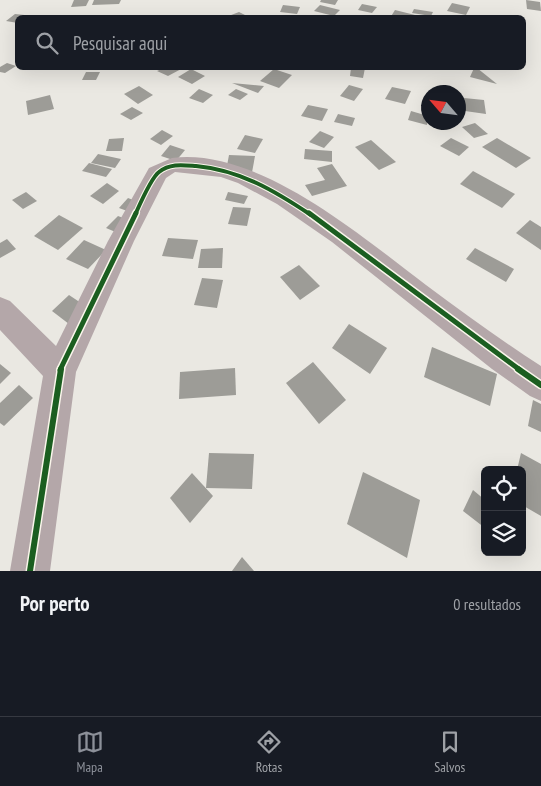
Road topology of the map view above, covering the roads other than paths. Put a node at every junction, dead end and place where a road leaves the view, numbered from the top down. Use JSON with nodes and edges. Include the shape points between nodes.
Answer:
{"nodes":[{"id":1,"x":0,"y":310,"type":"edge"},
{"id":2,"x":60,"y":371,"type":"junction"},
{"id":3,"x":541,"y":385,"type":"edge"},
{"id":4,"x":30,"y":571,"type":"edge"}],
"edges":[{"from":1,"to":2,"type":"street"},
{"from":2,"to":3,"type":"street","via":[[157,173],[175,165],[216,169],[244,176],[302,208],[494,354]]},
{"from":2,"to":4,"type":"street"}]}
